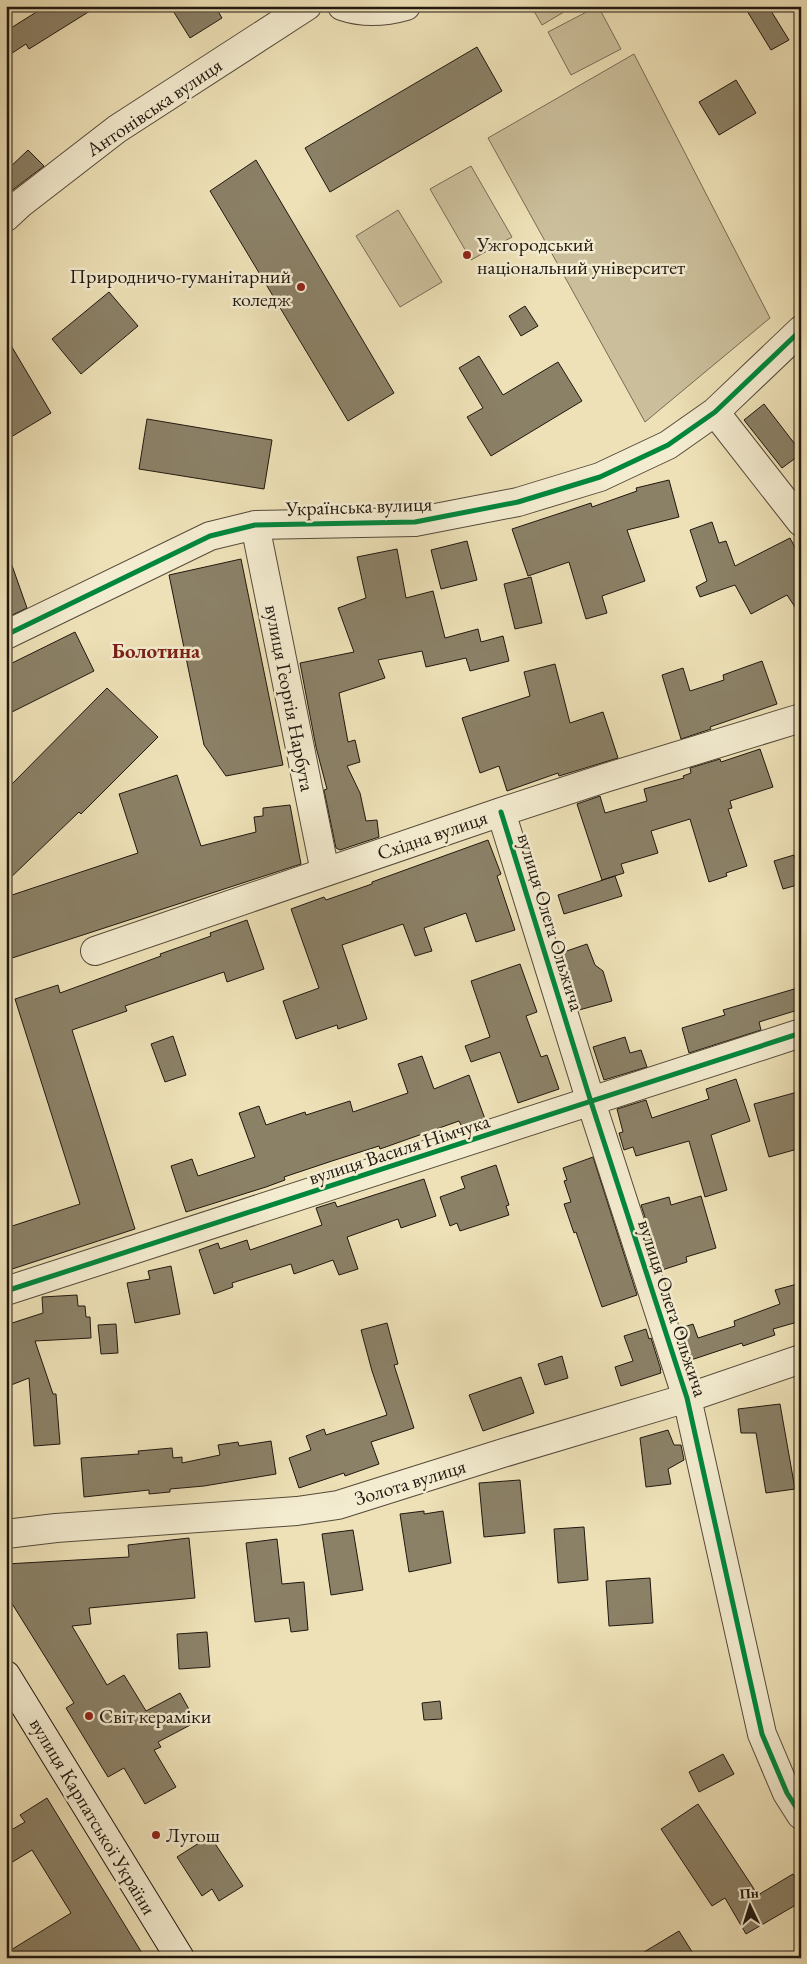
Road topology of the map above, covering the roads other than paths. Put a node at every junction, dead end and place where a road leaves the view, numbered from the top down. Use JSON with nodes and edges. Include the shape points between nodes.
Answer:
{"nodes":[{"id":1,"x":307,"y":6,"type":"edge"},
{"id":2,"x":342,"y":6,"type":"edge"},
{"id":3,"x":406,"y":6,"type":"edge"},
{"id":4,"x":6,"y":217,"type":"edge"},
{"id":5,"x":801,"y":330,"type":"edge"},
{"id":6,"x":715,"y":412,"type":"junction"},
{"id":7,"x":801,"y":522,"type":"edge"},
{"id":8,"x":255,"y":525,"type":"junction"},
{"id":9,"x":6,"y":635,"type":"edge"},
{"id":10,"x":801,"y":718,"type":"edge"},
{"id":11,"x":501,"y":812,"type":"junction"},
{"id":12,"x":325,"y":872,"type":"junction"},
{"id":13,"x":95,"y":951,"type":"dead end"},
{"id":14,"x":801,"y":1033,"type":"edge"},
{"id":15,"x":591,"y":1102,"type":"junction"},
{"id":16,"x":6,"y":1291,"type":"edge"},
{"id":17,"x":801,"y":1359,"type":"edge"},
{"id":18,"x":687,"y":1398,"type":"junction"},
{"id":19,"x":6,"y":1534,"type":"edge"},
{"id":20,"x":6,"y":1675,"type":"edge"},
{"id":21,"x":801,"y":1815,"type":"edge"},
{"id":22,"x":180,"y":1958,"type":"edge"}],
"edges":[{"from":1,"to":4,"type":"street","name":"Антонівська вулиця","via":[[117,128]]},
{"from":2,"to":3,"type":"street","via":[[389,11]]},
{"from":5,"to":6,"type":"street","name":"Українська вулиця"},
{"from":6,"to":7,"type":"street"},
{"from":6,"to":8,"type":"street","name":"Українська вулиця","via":[[668,445],[624,467],[518,502],[415,522]]},
{"from":8,"to":9,"type":"street","name":"Українська вулиця","via":[[210,536]]},
{"from":8,"to":12,"type":"street","name":"вулиця Георгія Нарбута"},
{"from":10,"to":11,"type":"street","name":"Східна вулиця"},
{"from":11,"to":12,"type":"street","name":"Східна вулиця"},
{"from":11,"to":15,"type":"street","name":"вулиця Олега Ольжича"},
{"from":12,"to":13,"type":"street","name":"Східна вулиця"},
{"from":14,"to":15,"type":"street","name":"вулиця Василя Німчука"},
{"from":15,"to":16,"type":"street","name":"вулиця Василя Німчука"},
{"from":15,"to":18,"type":"street","name":"вулиця Олега Ольжича"},
{"from":17,"to":18,"type":"street","name":"Золота вулиця"},
{"from":18,"to":19,"type":"street","name":"Золота вулиця","via":[[338,1505],[297,1512]]},
{"from":18,"to":21,"type":"street","name":"вулиця Олега Ольжича","via":[[762,1734],[787,1793]]},
{"from":20,"to":22,"type":"street","name":"вулиця Карпатської України"}]}
